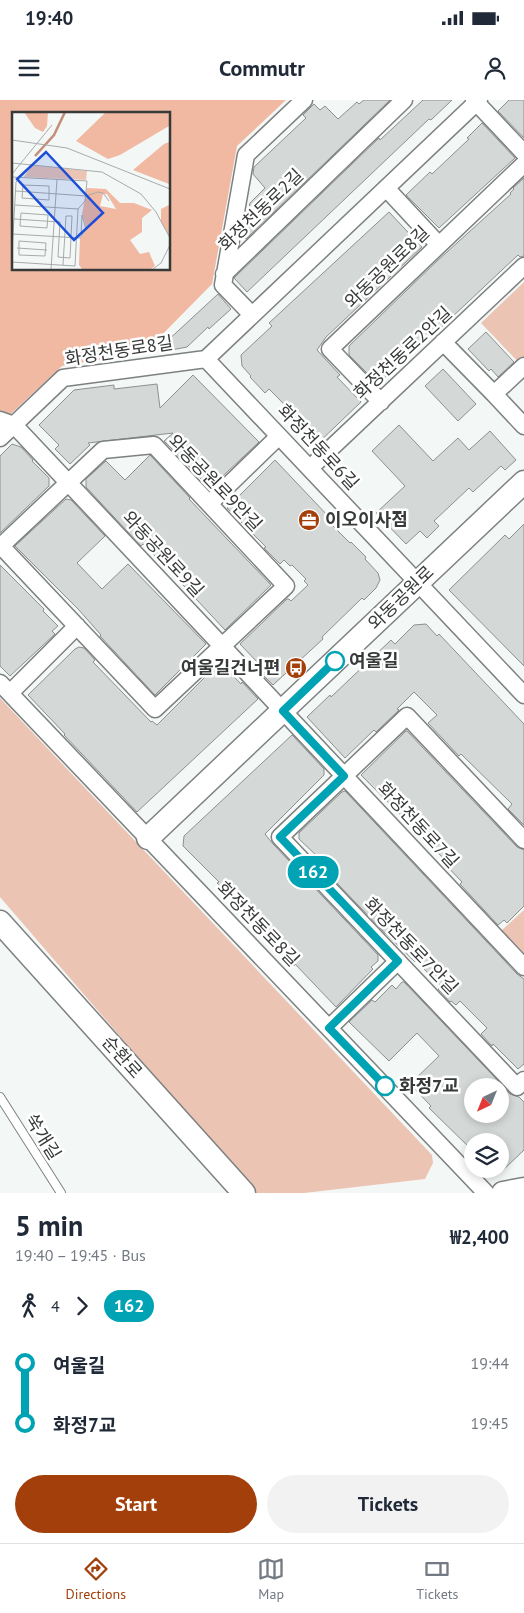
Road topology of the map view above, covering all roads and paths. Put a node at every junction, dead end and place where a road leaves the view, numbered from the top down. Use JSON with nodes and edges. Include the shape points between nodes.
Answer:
{"nodes":[{"id":1,"x":304,"y":100,"type":"edge"},
{"id":2,"x":404,"y":100,"type":"edge"},
{"id":3,"x":476,"y":101,"type":"edge"},
{"id":4,"x":524,"y":153,"type":"edge"},
{"id":5,"x":524,"y":164,"type":"edge"},
{"id":6,"x":386,"y":188,"type":"junction"},
{"id":7,"x":439,"y":245,"type":"junction"},
{"id":8,"x":524,"y":266,"type":"edge"},
{"id":9,"x":224,"y":274,"type":"junction"},
{"id":10,"x":252,"y":315,"type":"junction"},
{"id":11,"x":443,"y":342,"type":"junction"},
{"id":12,"x":206,"y":358,"type":"junction"},
{"id":13,"x":524,"y":366,"type":"edge"},
{"id":14,"x":494,"y":394,"type":"junction"},
{"id":15,"x":380,"y":402,"type":"junction"},
{"id":16,"x":7,"y":422,"type":"edge"},
{"id":17,"x":524,"y":426,"type":"edge"},
{"id":18,"x":279,"y":436,"type":"junction"},
{"id":19,"x":0,"y":438,"type":"edge"},
{"id":20,"x":310,"y":468,"type":"junction"},
{"id":21,"x":524,"y":482,"type":"edge"},
{"id":22,"x":68,"y":483,"type":"junction"},
{"id":23,"x":209,"y":504,"type":"junction"},
{"id":24,"x":418,"y":582,"type":"junction"},
{"id":25,"x":77,"y":626,"type":"junction"},
{"id":26,"x":222,"y":646,"type":"junction"},
{"id":27,"x":5,"y":688,"type":"edge"},
{"id":28,"x":524,"y":695,"type":"edge"},
{"id":29,"x":283,"y":711,"type":"junction"},
{"id":30,"x":344,"y":776,"type":"junction"},
{"id":31,"x":148,"y":838,"type":"junction"},
{"id":32,"x":524,"y":840,"type":"edge"},
{"id":33,"x":0,"y":922,"type":"edge"},
{"id":34,"x":398,"y":961,"type":"junction"},
{"id":35,"x":524,"y":967,"type":"edge"},
{"id":36,"x":329,"y":1028,"type":"junction"},
{"id":37,"x":524,"y":1080,"type":"edge"},
{"id":38,"x":0,"y":1097,"type":"edge"},
{"id":39,"x":524,"y":1189,"type":"edge"},
{"id":40,"x":61,"y":1193,"type":"edge"},
{"id":41,"x":244,"y":1193,"type":"edge"},
{"id":42,"x":486,"y":1193,"type":"edge"},
{"id":43,"x":503,"y":1193,"type":"edge"}],
"edges":[{"from":1,"to":9,"type":"street","name":"화정천동로2길","via":[[246,155]]},
{"from":2,"to":9,"type":"street","name":"화정천동로2길"},
{"from":3,"to":4,"type":"street"},
{"from":3,"to":6,"type":"street"},
{"from":5,"to":7,"type":"street","name":"와동공원로8길"},
{"from":6,"to":7,"type":"street"},
{"from":6,"to":10,"type":"street"},
{"from":7,"to":15,"type":"street","name":"와동공원로8길","via":[[330,349]]},
{"from":8,"to":11,"type":"street","name":"화정천동로2안길"},
{"from":9,"to":10,"type":"street","via":[[223,285]]},
{"from":10,"to":12,"type":"street"},
{"from":11,"to":14,"type":"street"},
{"from":11,"to":15,"type":"street","name":"화정천동로2안길"},
{"from":12,"to":16,"type":"street","name":"화정천동로8길","via":[[63,378]]},
{"from":12,"to":18,"type":"street","name":"화정천동로6길"},
{"from":13,"to":14,"type":"street"},
{"from":14,"to":17,"type":"street"},
{"from":15,"to":20,"type":"street","name":"화정천동로2안길"},
{"from":16,"to":19,"type":"street","name":"화정천동로8길"},
{"from":16,"to":22,"type":"street","name":"와동공원로9길"},
{"from":18,"to":20,"type":"street","name":"화정천동로6길"},
{"from":18,"to":23,"type":"street"},
{"from":20,"to":24,"type":"street","name":"화정천동로6길"},
{"from":21,"to":24,"type":"street","name":"와동공원로"},
{"from":22,"to":23,"type":"street","name":"와동공원로9안길","via":[[103,450],[154,446]]},
{"from":22,"to":25,"type":"street","name":"와동공원로9안길","via":[[1,546]]},
{"from":22,"to":26,"type":"street","name":"와동공원로9길"},
{"from":23,"to":26,"type":"street","name":"와동공원로9안길","via":[[286,586]]},
{"from":24,"to":28,"type":"street","name":"화정천동로6길"},
{"from":24,"to":29,"type":"street","name":"와동공원로"},
{"from":25,"to":26,"type":"street","name":"와동공원로9안길","via":[[155,709]]},
{"from":25,"to":27,"type":"street"},
{"from":26,"to":29,"type":"street","name":"와동공원로9길"},
{"from":27,"to":31,"type":"street","name":"화정천동로8길"},
{"from":29,"to":30,"type":"street","name":"화정천동로7길"},
{"from":29,"to":31,"type":"street","name":"와동공원로"},
{"from":30,"to":32,"type":"street","name":"화정천동로7안길","via":[[407,716]]},
{"from":30,"to":34,"type":"street","name":"화정천동로7안길","via":[[280,837]]},
{"from":30,"to":35,"type":"street","name":"화정천동로7길"},
{"from":31,"to":36,"type":"street","name":"화정천동로8길"},
{"from":33,"to":41,"type":"street","name":"순환로"},
{"from":34,"to":36,"type":"street"},
{"from":34,"to":37,"type":"street","name":"화정천동로7안길","via":[[517,1087]]},
{"from":36,"to":42,"type":"street","name":"화정천동로8길"},
{"from":38,"to":40,"type":"lane","name":"쑥개길"},
{"from":39,"to":43,"type":"street"}]}
